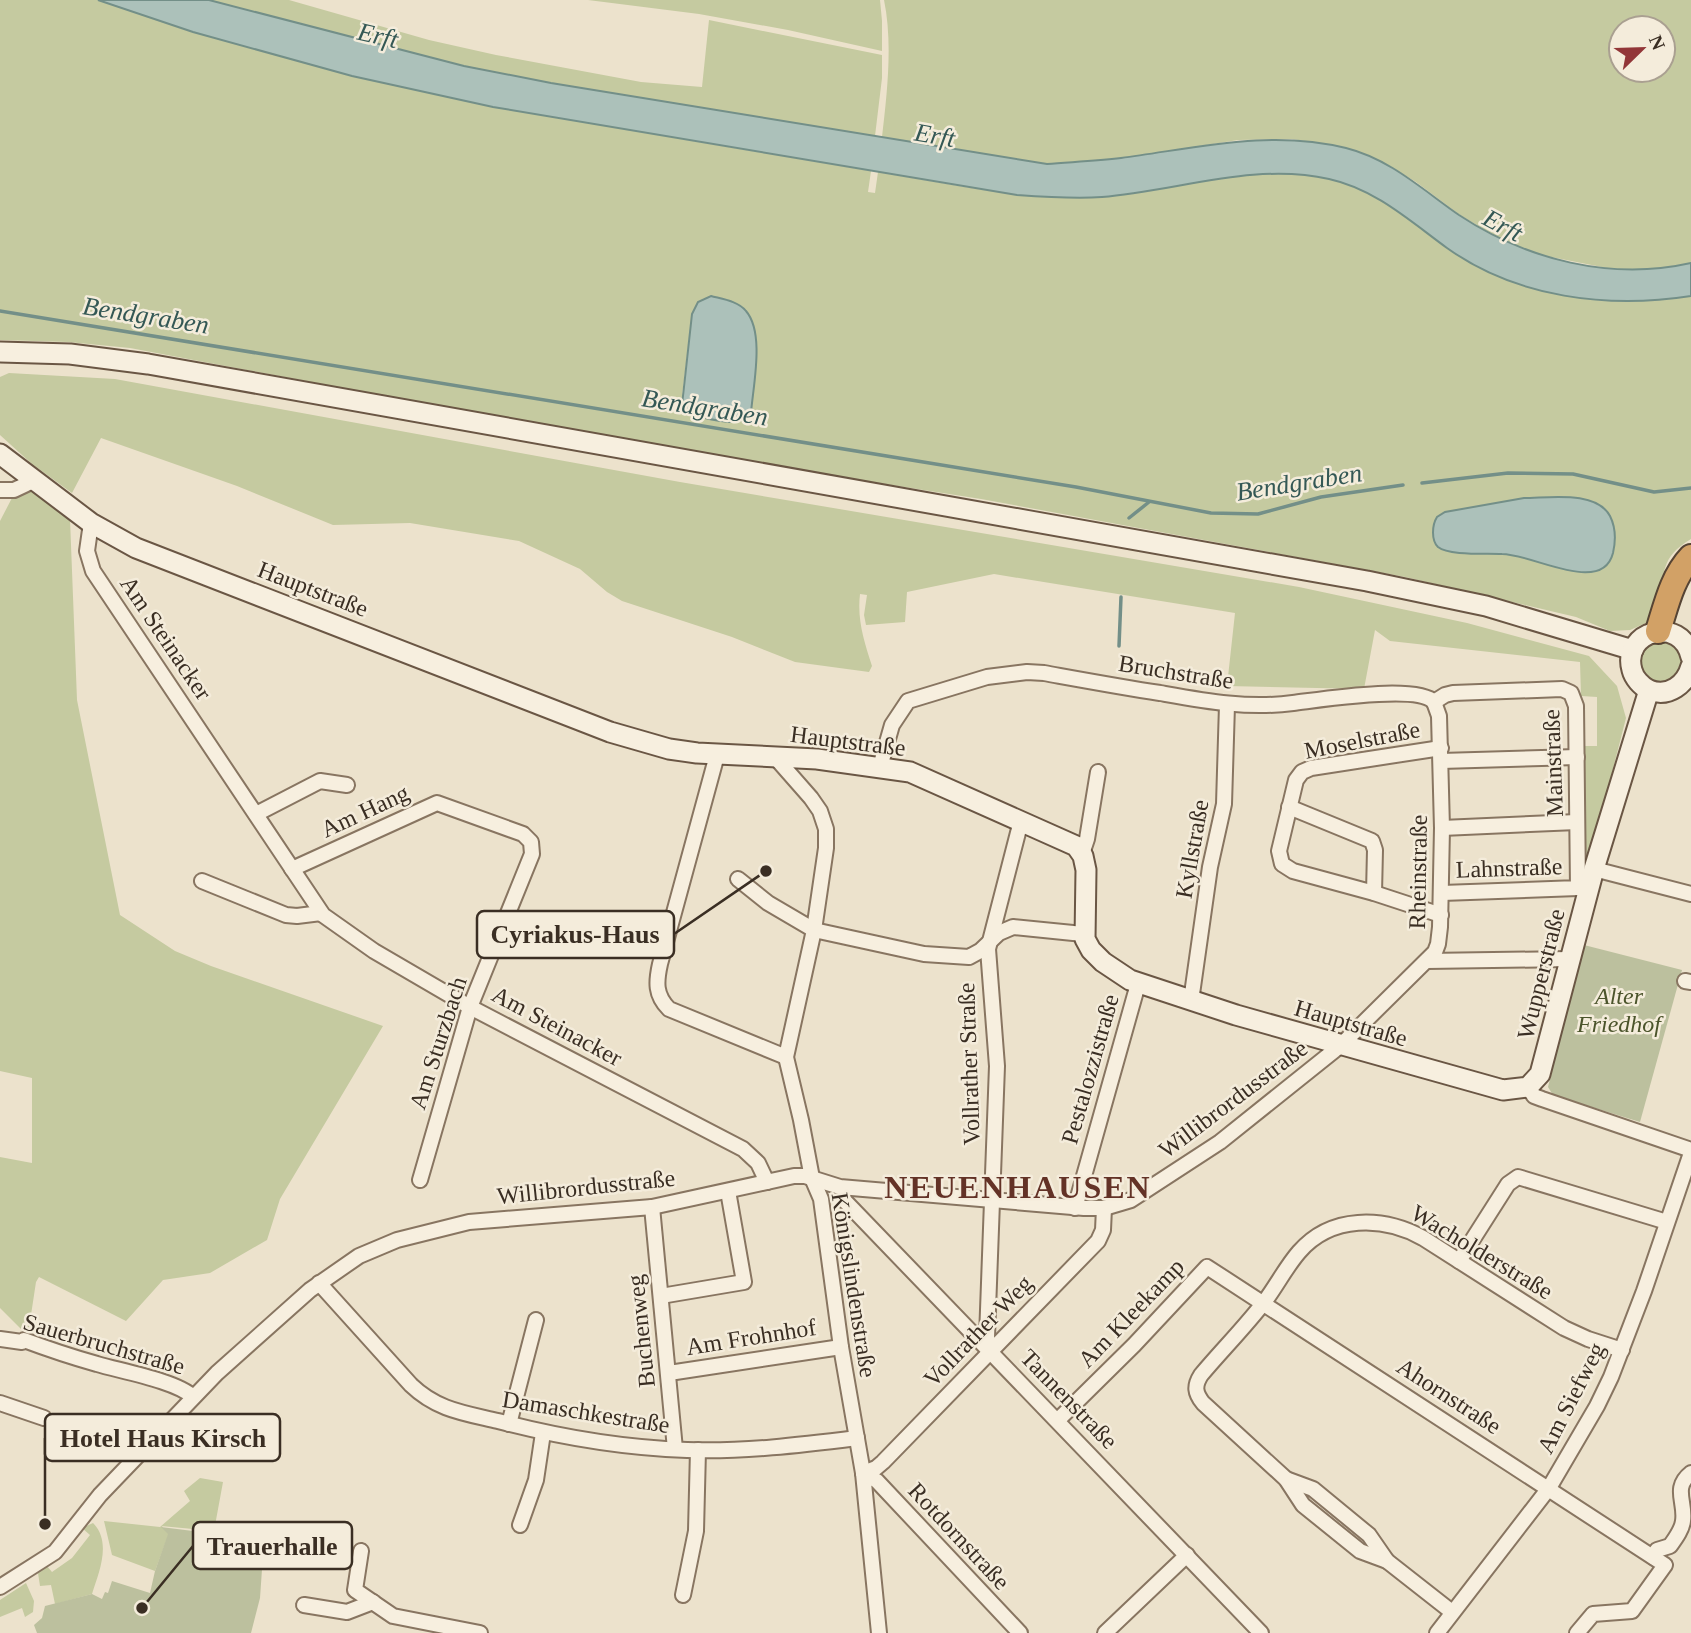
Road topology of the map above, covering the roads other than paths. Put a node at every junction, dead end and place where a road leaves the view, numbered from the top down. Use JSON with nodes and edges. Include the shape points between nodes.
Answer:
{"nodes":[{"id":1,"x":0,"y":352,"type":"edge"},
{"id":2,"x":0,"y":454,"type":"edge"},
{"id":3,"x":33,"y":481,"type":"junction"},
{"id":4,"x":0,"y":490,"type":"edge"},
{"id":5,"x":91,"y":523,"type":"junction"},
{"id":6,"x":1691,"y":557,"type":"edge"},
{"id":7,"x":1691,"y":585,"type":"edge"},
{"id":8,"x":1666,"y":632,"type":"junction"},
{"id":9,"x":1633,"y":650,"type":"junction"},
{"id":10,"x":1691,"y":668,"type":"edge"},
{"id":11,"x":1649,"y":690,"type":"junction"},
{"id":12,"x":1434,"y":702,"type":"junction"},
{"id":13,"x":1227,"y":705,"type":"junction"},
{"id":14,"x":718,"y":755,"type":"junction"},
{"id":15,"x":1441,"y":755,"type":"junction"},
{"id":16,"x":775,"y":757,"type":"junction"},
{"id":17,"x":1577,"y":757,"type":"junction"},
{"id":18,"x":880,"y":766,"type":"junction"},
{"id":19,"x":1098,"y":772,"type":"dead end"},
{"id":20,"x":346,"y":785,"type":"dead end"},
{"id":21,"x":1289,"y":807,"type":"junction"},
{"id":22,"x":256,"y":814,"type":"junction"},
{"id":23,"x":1021,"y":821,"type":"junction"},
{"id":24,"x":1577,"y":822,"type":"junction"},
{"id":25,"x":1442,"y":828,"type":"junction"},
{"id":26,"x":532,"y":844,"type":"joint"},
{"id":27,"x":1082,"y":854,"type":"junction"},
{"id":28,"x":292,"y":869,"type":"junction"},
{"id":29,"x":1594,"y":869,"type":"junction"},
{"id":30,"x":738,"y":879,"type":"dead end"},
{"id":31,"x":202,"y":881,"type":"dead end"},
{"id":32,"x":1578,"y":888,"type":"joint"},
{"id":33,"x":1374,"y":893,"type":"junction"},
{"id":34,"x":1441,"y":893,"type":"junction"},
{"id":35,"x":1691,"y":894,"type":"edge"},
{"id":36,"x":321,"y":913,"type":"junction"},
{"id":37,"x":1441,"y":915,"type":"junction"},
{"id":38,"x":814,"y":930,"type":"junction"},
{"id":39,"x":1083,"y":934,"type":"junction"},
{"id":40,"x":989,"y":942,"type":"junction"},
{"id":41,"x":1570,"y":959,"type":"junction"},
{"id":42,"x":1427,"y":961,"type":"junction"},
{"id":43,"x":1138,"y":984,"type":"junction"},
{"id":44,"x":1191,"y":1001,"type":"junction"},
{"id":45,"x":470,"y":1007,"type":"junction"},
{"id":46,"x":1340,"y":1046,"type":"junction"},
{"id":47,"x":786,"y":1058,"type":"junction"},
{"id":48,"x":1528,"y":1087,"type":"junction"},
{"id":49,"x":1691,"y":1152,"type":"edge"},
{"id":50,"x":812,"y":1178,"type":"junction"},
{"id":51,"x":420,"y":1180,"type":"dead end"},
{"id":52,"x":767,"y":1182,"type":"junction"},
{"id":53,"x":728,"y":1191,"type":"junction"},
{"id":54,"x":843,"y":1199,"type":"dead end"},
{"id":55,"x":993,"y":1200,"type":"junction"},
{"id":56,"x":652,"y":1207,"type":"junction"},
{"id":57,"x":1075,"y":1208,"type":"junction"},
{"id":58,"x":1104,"y":1208,"type":"junction"},
{"id":59,"x":1667,"y":1222,"type":"junction"},
{"id":60,"x":1459,"y":1261,"type":"junction"},
{"id":61,"x":1207,"y":1267,"type":"joint"},
{"id":62,"x":319,"y":1283,"type":"junction"},
{"id":63,"x":660,"y":1296,"type":"junction"},
{"id":64,"x":1264,"y":1303,"type":"junction"},
{"id":65,"x":536,"y":1320,"type":"dead end"},
{"id":66,"x":0,"y":1339,"type":"edge"},
{"id":67,"x":841,"y":1346,"type":"junction"},
{"id":68,"x":1622,"y":1350,"type":"junction"},
{"id":69,"x":990,"y":1351,"type":"junction"},
{"id":70,"x":669,"y":1373,"type":"junction"},
{"id":71,"x":193,"y":1397,"type":"junction"},
{"id":72,"x":0,"y":1403,"type":"edge"},
{"id":73,"x":44,"y":1418,"type":"dead end"},
{"id":74,"x":1058,"y":1420,"type":"junction"},
{"id":75,"x":509,"y":1424,"type":"junction"},
{"id":76,"x":543,"y":1433,"type":"junction"},
{"id":77,"x":857,"y":1438,"type":"junction"},
{"id":78,"x":675,"y":1449,"type":"junction"},
{"id":79,"x":698,"y":1450,"type":"junction"},
{"id":80,"x":863,"y":1473,"type":"junction"},
{"id":81,"x":1691,"y":1473,"type":"edge"},
{"id":82,"x":1549,"y":1488,"type":"junction"},
{"id":83,"x":520,"y":1525,"type":"dead end"},
{"id":84,"x":361,"y":1551,"type":"dead end"},
{"id":85,"x":1187,"y":1555,"type":"junction"},
{"id":86,"x":1659,"y":1561,"type":"junction"},
{"id":87,"x":0,"y":1587,"type":"edge"},
{"id":88,"x":682,"y":1595,"type":"dead end"},
{"id":89,"x":373,"y":1602,"type":"junction"},
{"id":90,"x":304,"y":1605,"type":"dead end"},
{"id":91,"x":1452,"y":1612,"type":"junction"},
{"id":92,"x":1253,"y":1630,"type":"edge"},
{"id":93,"x":480,"y":1633,"type":"edge"},
{"id":94,"x":879,"y":1633,"type":"edge"},
{"id":95,"x":1020,"y":1633,"type":"edge"},
{"id":96,"x":1105,"y":1633,"type":"edge"},
{"id":97,"x":1437,"y":1633,"type":"edge"},
{"id":98,"x":1577,"y":1633,"type":"edge"}],
"edges":[{"from":1,"to":9,"type":"street","via":[[70,354],[157,365],[1367,581],[1486,606]]},
{"from":2,"to":3,"type":"street","name":"Hauptstraße"},
{"from":3,"to":4,"type":"street","via":[[14,491]]},
{"from":3,"to":5,"type":"street","name":"Hauptstraße"},
{"from":5,"to":14,"type":"street","name":"Hauptstraße","via":[[143,551],[610,732],[669,749]]},
{"from":5,"to":22,"type":"street","name":"Am Steinacker","via":[[87,551],[93,570]]},
{"from":6,"to":8,"type":"highway","via":[[1673,585]]},
{"from":7,"to":8,"type":"highway"},
{"from":8,"to":9,"type":"street","via":[[1639,640]]},
{"from":8,"to":10,"type":"street","via":[[1685,643]]},
{"from":9,"to":11,"type":"street","via":[[1633,674]]},
{"from":10,"to":11,"type":"street","via":[[1673,690]]},
{"from":11,"to":29,"type":"street","name":"Wupperstraße"},
{"from":12,"to":13,"type":"street","name":"Bruchstraße","via":[[1414,694]]},
{"from":12,"to":15,"type":"street","name":"Rheinstraße"},
{"from":12,"to":17,"type":"street","name":"Mainstraße","via":[[1453,693],[1568,691],[1575,702]]},
{"from":13,"to":18,"type":"street","name":"Bruchstraße","via":[[1032,672],[987,677],[905,703]]},
{"from":13,"to":44,"type":"street","name":"Kyllstraße","via":[[1224,804]]},
{"from":14,"to":16,"type":"street","name":"Hauptstraße"},
{"from":14,"to":47,"type":"street","via":[[657,989],[669,1009]]},
{"from":15,"to":17,"type":"street","name":"Moselstraße"},
{"from":15,"to":21,"type":"street","name":"Moselstraße","via":[[1311,768],[1296,780]]},
{"from":15,"to":25,"type":"street","name":"Rheinstraße"},
{"from":16,"to":18,"type":"street","name":"Hauptstraße"},
{"from":16,"to":38,"type":"street","name":"Königslindenstraße","via":[[811,798],[826,829]]},
{"from":17,"to":24,"type":"street","name":"Mainstraße"},
{"from":18,"to":23,"type":"street","name":"Hauptstraße","via":[[918,775]]},
{"from":19,"to":27,"type":"street"},
{"from":20,"to":22,"type":"street","via":[[320,780]]},
{"from":21,"to":33,"type":"street","via":[[1372,841]]},
{"from":21,"to":33,"type":"street","via":[[1279,851],[1282,864]]},
{"from":22,"to":28,"type":"street","name":"Am Steinacker"},
{"from":23,"to":27,"type":"street","name":"Hauptstraße","via":[[1071,843]]},
{"from":23,"to":40,"type":"street","name":"Vollrather Straße"},
{"from":24,"to":25,"type":"street"},
{"from":24,"to":32,"type":"street","name":"Mainstraße"},
{"from":25,"to":34,"type":"street","name":"Rheinstraße"},
{"from":26,"to":28,"type":"street","name":"Am Hang","via":[[523,834],[437,803]]},
{"from":26,"to":45,"type":"street","name":"Am Sturzbach"},
{"from":27,"to":39,"type":"street","via":[[1086,877]]},
{"from":28,"to":36,"type":"street","name":"Am Steinacker"},
{"from":29,"to":35,"type":"street"},
{"from":29,"to":41,"type":"street","name":"Wupperstraße"},
{"from":30,"to":38,"type":"street"},
{"from":31,"to":36,"type":"street","via":[[286,915]]},
{"from":32,"to":34,"type":"street","name":"Lahnstraße"},
{"from":33,"to":37,"type":"street"},
{"from":34,"to":37,"type":"street","name":"Rheinstraße"},
{"from":36,"to":45,"type":"street","name":"Am Steinacker","via":[[366,947]]},
{"from":37,"to":42,"type":"street","name":"Rheinstraße","via":[[1438,947]]},
{"from":38,"to":40,"type":"street","via":[[962,958],[978,953]]},
{"from":38,"to":47,"type":"street","name":"Königslindenstraße"},
{"from":39,"to":40,"type":"street","via":[[1013,927]]},
{"from":39,"to":43,"type":"street","name":"Hauptstraße","via":[[1103,962]]},
{"from":40,"to":55,"type":"street","name":"Vollrather Straße","via":[[997,1066]]},
{"from":41,"to":42,"type":"street"},
{"from":41,"to":48,"type":"street","name":"Wupperstraße","via":[[1542,1069]]},
{"from":42,"to":46,"type":"street","name":"Rheinstraße"},
{"from":43,"to":44,"type":"street","name":"Hauptstraße"},
{"from":43,"to":57,"type":"street","name":"Pestalozzistraße"},
{"from":44,"to":46,"type":"street","name":"Hauptstraße"},
{"from":45,"to":51,"type":"street","name":"Am Sturzbach"},
{"from":45,"to":52,"type":"street","name":"Am Steinacker","via":[[743,1149],[758,1163]]},
{"from":46,"to":48,"type":"street","name":"Hauptstraße","via":[[1495,1088]]},
{"from":46,"to":58,"type":"street","name":"Willibrordusstraße","via":[[1220,1142],[1134,1198]]},
{"from":47,"to":50,"type":"street","name":"Königslindenstraße"},
{"from":48,"to":49,"type":"street","via":[[1534,1096]]},
{"from":49,"to":59,"type":"street","name":"Am Siefweg"},
{"from":50,"to":52,"type":"street","name":"Willibrordusstraße","via":[[794,1176]]},
{"from":50,"to":55,"type":"street","name":"Willibrordusstraße","via":[[840,1187]]},
{"from":50,"to":67,"type":"street","name":"Königslindenstraße","via":[[821,1199]]},
{"from":52,"to":53,"type":"street","name":"Willibrordusstraße"},
{"from":53,"to":56,"type":"street","name":"Willibrordusstraße"},
{"from":53,"to":63,"type":"street","via":[[744,1282]]},
{"from":54,"to":69,"type":"street","name":"Tannenstraße"},
{"from":55,"to":57,"type":"street","name":"Willibrordusstraße"},
{"from":55,"to":69,"type":"street","name":"Vollrather Straße"},
{"from":56,"to":62,"type":"street","name":"Willibrordusstraße","via":[[489,1219],[435,1229],[370,1250]]},
{"from":56,"to":63,"type":"street","name":"Buchenweg"},
{"from":57,"to":58,"type":"street","name":"Willibrordusstraße"},
{"from":58,"to":69,"type":"street","name":"Vollrather Weg","via":[[1098,1241]]},
{"from":59,"to":60,"type":"street","via":[[1518,1177],[1508,1184]]},
{"from":59,"to":68,"type":"street","name":"Am Siefweg"},
{"from":60,"to":64,"type":"street","name":"Wacholderstraße","via":[[1402,1227],[1351,1224],[1307,1244]]},
{"from":60,"to":68,"type":"street","name":"Wacholderstraße","via":[[1564,1328]]},
{"from":61,"to":64,"type":"street","name":"Ahornstraße"},
{"from":61,"to":74,"type":"street","name":"Am Kleekamp"},
{"from":62,"to":71,"type":"street","name":"Willibrordusstraße"},
{"from":62,"to":75,"type":"street","name":"Damaschkestraße","via":[[426,1398],[443,1407]]},
{"from":63,"to":70,"type":"street","name":"Buchenweg"},
{"from":64,"to":82,"type":"street","name":"Ahornstraße"},
{"from":64,"to":91,"type":"street","name":"Wacholderstraße","via":[[1201,1375],[1196,1390],[1203,1403],[1286,1479],[1313,1489],[1365,1532],[1387,1561]]},
{"from":65,"to":75,"type":"street"},
{"from":66,"to":71,"type":"street","name":"Sauerbruchstraße","via":[[24,1340],[149,1378]]},
{"from":67,"to":70,"type":"street","name":"Am Frohnhof"},
{"from":67,"to":77,"type":"street","name":"Königslindenstraße"},
{"from":68,"to":82,"type":"street","name":"Am Siefweg","via":[[1594,1413]]},
{"from":69,"to":74,"type":"street","name":"Tannenstraße"},
{"from":69,"to":80,"type":"street","name":"Vollrather Weg","via":[[883,1462]]},
{"from":70,"to":78,"type":"street","name":"Buchenweg"},
{"from":71,"to":87,"type":"street","name":"Willibrordusstraße","via":[[100,1495],[55,1552]]},
{"from":72,"to":73,"type":"street"},
{"from":74,"to":85,"type":"street","name":"Tannenstraße"},
{"from":75,"to":76,"type":"street","name":"Damaschkestraße"},
{"from":76,"to":78,"type":"street","name":"Damaschkestraße"},
{"from":76,"to":83,"type":"street","via":[[536,1480]]},
{"from":77,"to":79,"type":"street","name":"Damaschkestraße"},
{"from":77,"to":80,"type":"street","name":"Königslindenstraße"},
{"from":78,"to":79,"type":"street","name":"Damaschkestraße"},
{"from":79,"to":88,"type":"street","via":[[696,1531]]},
{"from":80,"to":94,"type":"street","name":"Königslindenstraße"},
{"from":80,"to":95,"type":"street","name":"Rotdornstraße","via":[[877,1481]]},
{"from":81,"to":86,"type":"street","via":[[1680,1488],[1684,1519],[1670,1546],[1657,1550]]},
{"from":82,"to":86,"type":"street","name":"Ahornstraße"},
{"from":82,"to":91,"type":"street","name":"Am Siefweg"},
{"from":84,"to":89,"type":"street","via":[[355,1590]]},
{"from":85,"to":92,"type":"street","name":"Tannenstraße"},
{"from":85,"to":96,"type":"street"},
{"from":86,"to":98,"type":"street","via":[[1632,1611],[1593,1614]]},
{"from":89,"to":90,"type":"street","via":[[346,1612]]},
{"from":89,"to":93,"type":"street","via":[[393,1616]]},
{"from":91,"to":97,"type":"street","name":"Am Siefweg"}]}
